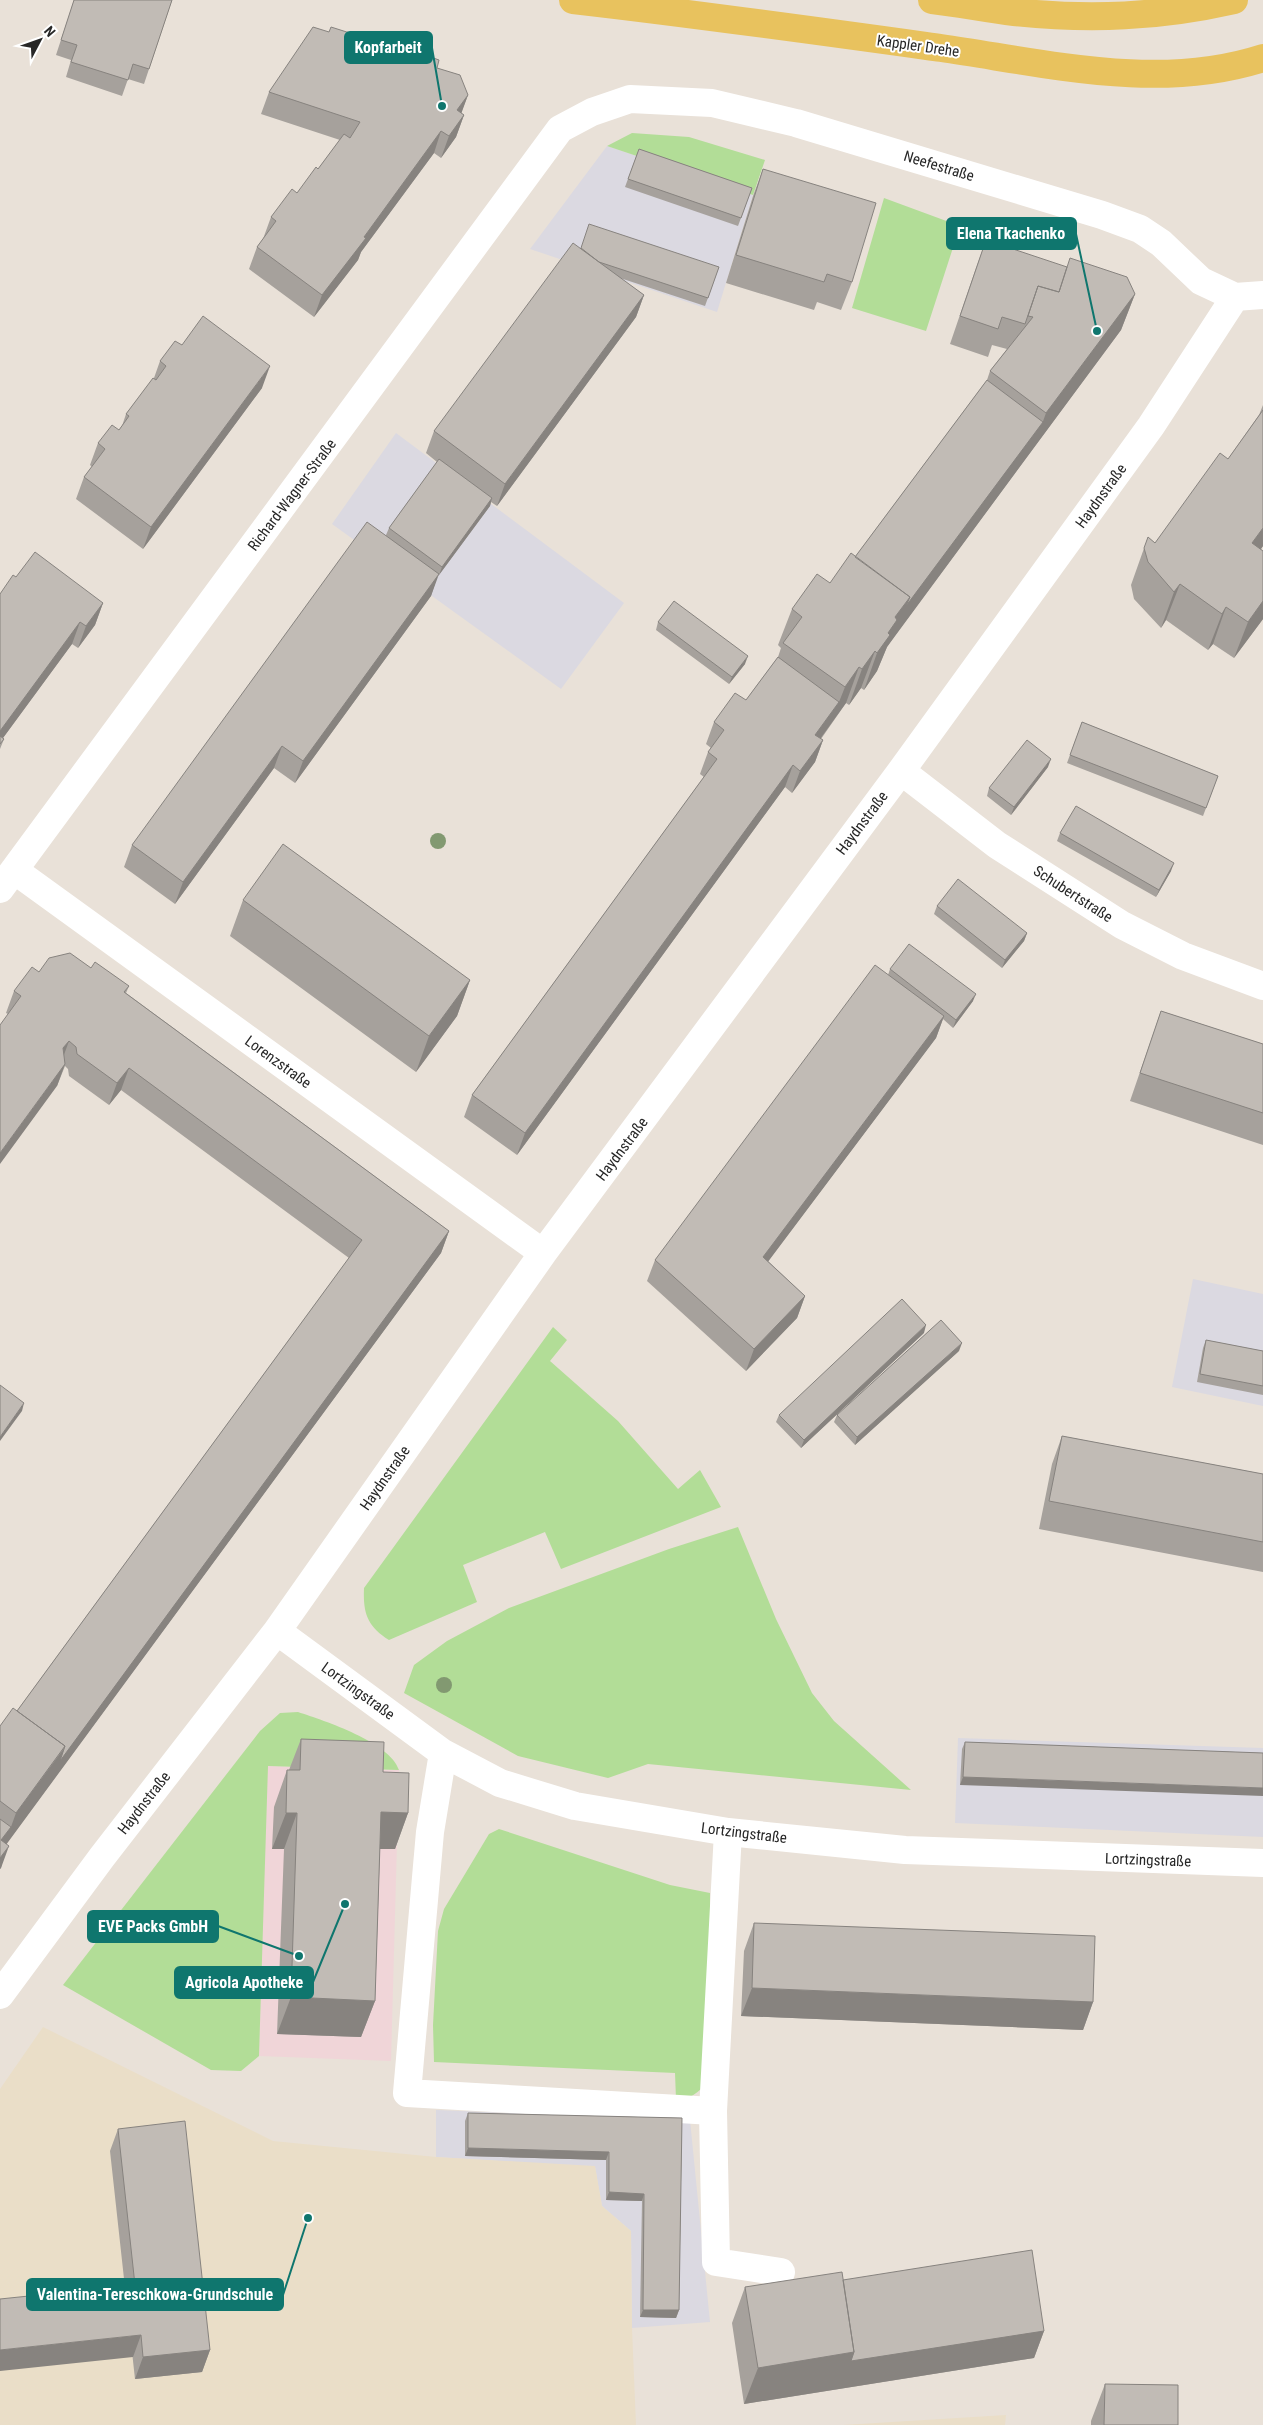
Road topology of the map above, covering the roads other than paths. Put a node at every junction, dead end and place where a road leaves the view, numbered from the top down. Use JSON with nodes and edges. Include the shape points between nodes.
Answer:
{"nodes":[{"id":1,"x":573,"y":0,"type":"edge"},
{"id":2,"x":932,"y":0,"type":"edge"},
{"id":3,"x":1234,"y":0,"type":"edge"},
{"id":4,"x":1263,"y":58,"type":"edge"},
{"id":5,"x":592,"y":112,"type":"joint"},
{"id":6,"x":1263,"y":295,"type":"edge"},
{"id":7,"x":1235,"y":297,"type":"junction"},
{"id":8,"x":901,"y":771,"type":"junction"},
{"id":9,"x":7,"y":879,"type":"edge"},
{"id":10,"x":1263,"y":986,"type":"edge"},
{"id":11,"x":544,"y":1253,"type":"junction"},
{"id":12,"x":277,"y":1631,"type":"junction"},
{"id":13,"x":443,"y":1753,"type":"junction"},
{"id":14,"x":728,"y":1832,"type":"junction"},
{"id":15,"x":1263,"y":1863,"type":"edge"},
{"id":16,"x":0,"y":1995,"type":"edge"},
{"id":17,"x":714,"y":2111,"type":"junction"},
{"id":18,"x":781,"y":2272,"type":"dead end"}],
"edges":[{"from":1,"to":4,"type":"main road","name":"Kappler Drehe","via":[[943,48],[1028,63],[1138,75],[1241,66]]},
{"from":2,"to":3,"type":"main road","via":[[1014,12],[1132,17]]},
{"from":5,"to":7,"type":"street","name":"Neefestraße","via":[[630,99],[712,103],[796,123],[1092,212],[1140,230],[1161,243],[1201,281]]},
{"from":5,"to":9,"type":"street","name":"Richard-Wagner-Straße","via":[[560,129]]},
{"from":6,"to":7,"type":"street","name":"Neefestraße"},
{"from":7,"to":8,"type":"street","name":"Haydnstraße","via":[[1152,426]]},
{"from":8,"to":10,"type":"street","name":"Schubertstraße","via":[[997,845],[1122,925],[1183,956]]},
{"from":8,"to":11,"type":"street","name":"Haydnstraße"},
{"from":9,"to":11,"type":"street","name":"Lorenzstraße"},
{"from":11,"to":12,"type":"street","name":"Haydnstraße"},
{"from":12,"to":13,"type":"street","name":"Lortzingstraße"},
{"from":12,"to":16,"type":"street","name":"Haydnstraße"},
{"from":13,"to":14,"type":"street","name":"Lortzingstraße","via":[[500,1783],[575,1806]]},
{"from":13,"to":17,"type":"street","via":[[430,1832],[407,2093]]},
{"from":14,"to":15,"type":"street","name":"Lortzingstraße","via":[[904,1850]]},
{"from":14,"to":17,"type":"street"},
{"from":17,"to":18,"type":"street","via":[[716,2262]]}]}
